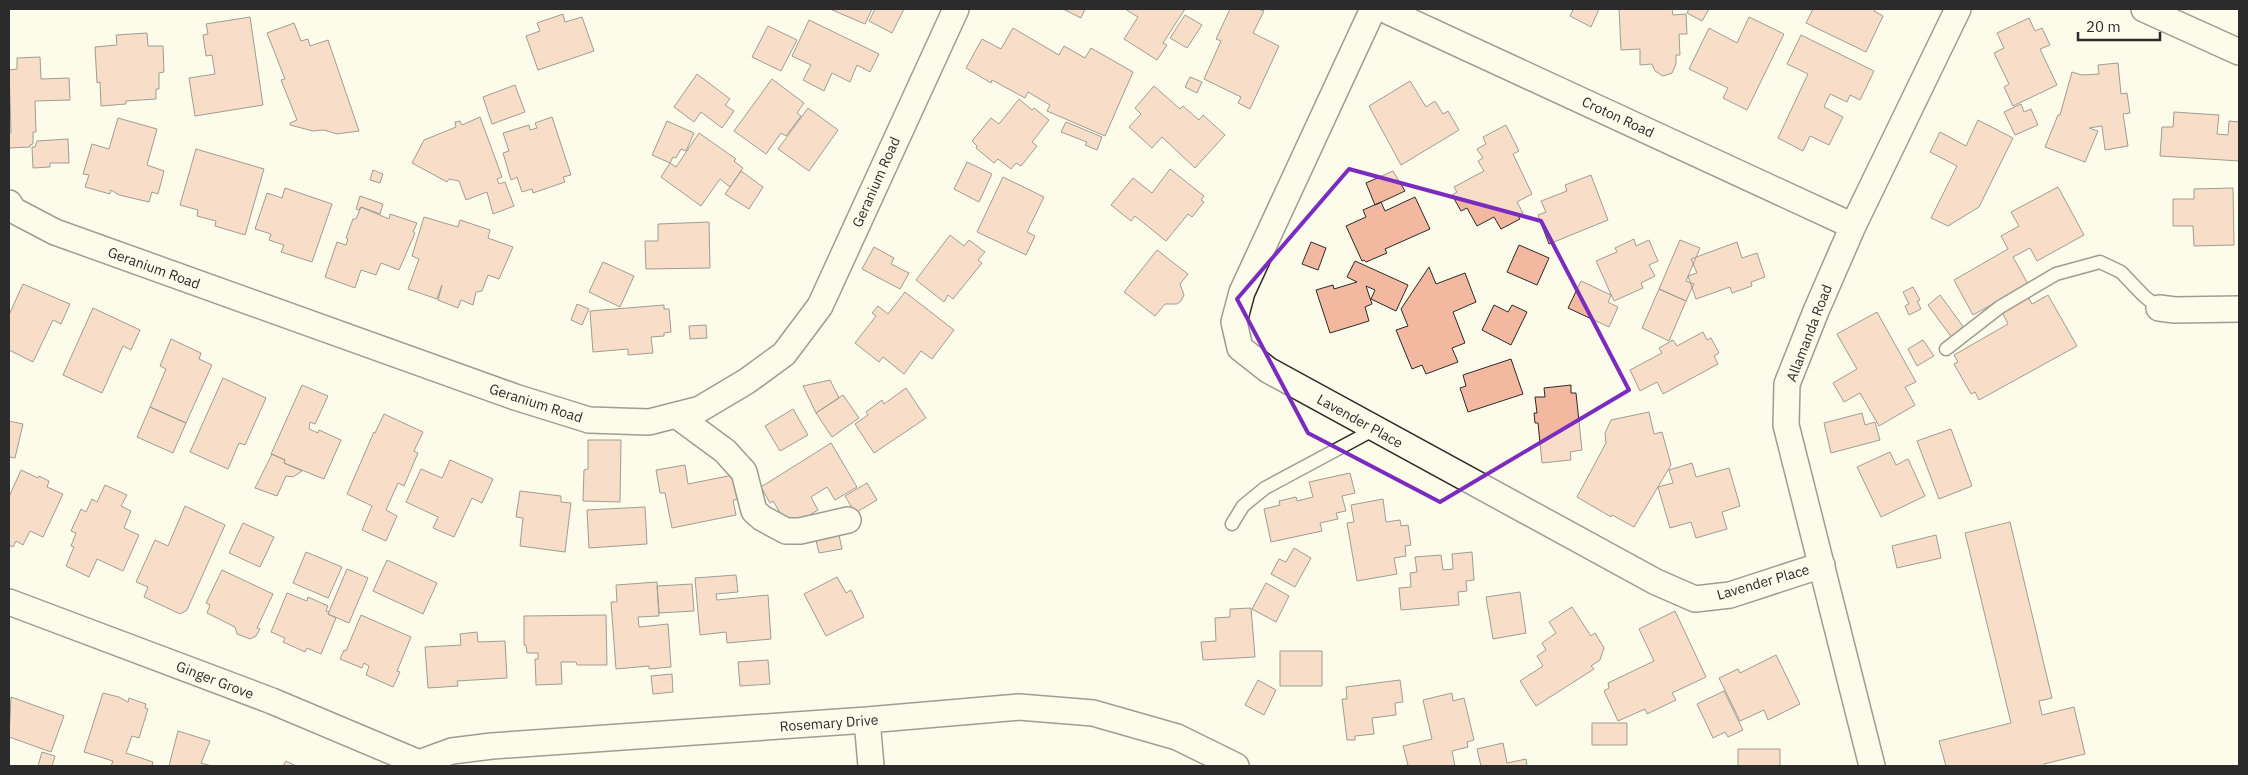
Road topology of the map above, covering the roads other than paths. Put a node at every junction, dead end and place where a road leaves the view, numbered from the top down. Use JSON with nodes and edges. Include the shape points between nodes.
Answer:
{"nodes":[{"id":1,"x":956,"y":9,"type":"edge"},
{"id":2,"x":1373,"y":9,"type":"edge"},
{"id":3,"x":1383,"y":9,"type":"edge"},
{"id":4,"x":1958,"y":9,"type":"edge"},
{"id":5,"x":2144,"y":9,"type":"edge"},
{"id":6,"x":2239,"y":52,"type":"edge"},
{"id":7,"x":9,"y":204,"type":"edge"},
{"id":8,"x":1853,"y":226,"type":"junction"},
{"id":9,"x":2159,"y":308,"type":"joint"},
{"id":10,"x":2239,"y":309,"type":"edge"},
{"id":11,"x":1946,"y":349,"type":"dead end"},
{"id":12,"x":676,"y":415,"type":"junction"},
{"id":13,"x":1375,"y":429,"type":"junction"},
{"id":14,"x":848,"y":520,"type":"dead end"},
{"id":15,"x":1232,"y":524,"type":"dead end"},
{"id":16,"x":1822,"y":565,"type":"junction"},
{"id":17,"x":9,"y":602,"type":"edge"},
{"id":18,"x":867,"y":720,"type":"junction"},
{"id":19,"x":418,"y":765,"type":"edge"},
{"id":20,"x":870,"y":766,"type":"edge"},
{"id":21,"x":1236,"y":766,"type":"edge"},
{"id":22,"x":1872,"y":766,"type":"edge"}],
"edges":[{"from":1,"to":12,"type":"street","name":"Geranium Road","via":[[820,306],[784,354],[700,409]]},
{"from":2,"to":13,"type":"street","name":"Lavender Place","via":[[1242,292],[1234,322],[1240,348],[1268,370]]},
{"from":3,"to":8,"type":"street","name":"Croton Road"},
{"from":4,"to":8,"type":"street","name":"Allamanda Road"},
{"from":5,"to":6,"type":"street"},
{"from":7,"to":12,"type":"street","name":"Geranium Road","via":[[13,210],[55,232],[515,398],[589,420],[649,422]]},
{"from":8,"to":16,"type":"street","name":"Allamanda Road","via":[[1788,384],[1786,425]]},
{"from":9,"to":10,"type":"street"},
{"from":9,"to":11,"type":"lane","via":[[2121,272],[2100,262],[2056,274],[2000,307]]},
{"from":12,"to":14,"type":"street","via":[[725,451],[744,472],[754,511],[762,518],[786,531]]},
{"from":13,"to":15,"type":"lane","via":[[1265,488],[1243,506]]},
{"from":13,"to":16,"type":"street","name":"Lavender Place","via":[[1656,582],[1695,599],[1730,594]]},
{"from":16,"to":22,"type":"street","name":"Allamanda Road"},
{"from":17,"to":19,"type":"street","name":"Ginger Grove","via":[[272,701]]},
{"from":18,"to":19,"type":"street","name":"Rosemary Drive","via":[[452,750]]},
{"from":18,"to":20,"type":"street"},
{"from":18,"to":21,"type":"street","name":"Rosemary Drive","via":[[1018,708],[1093,713],[1177,737]]}]}
